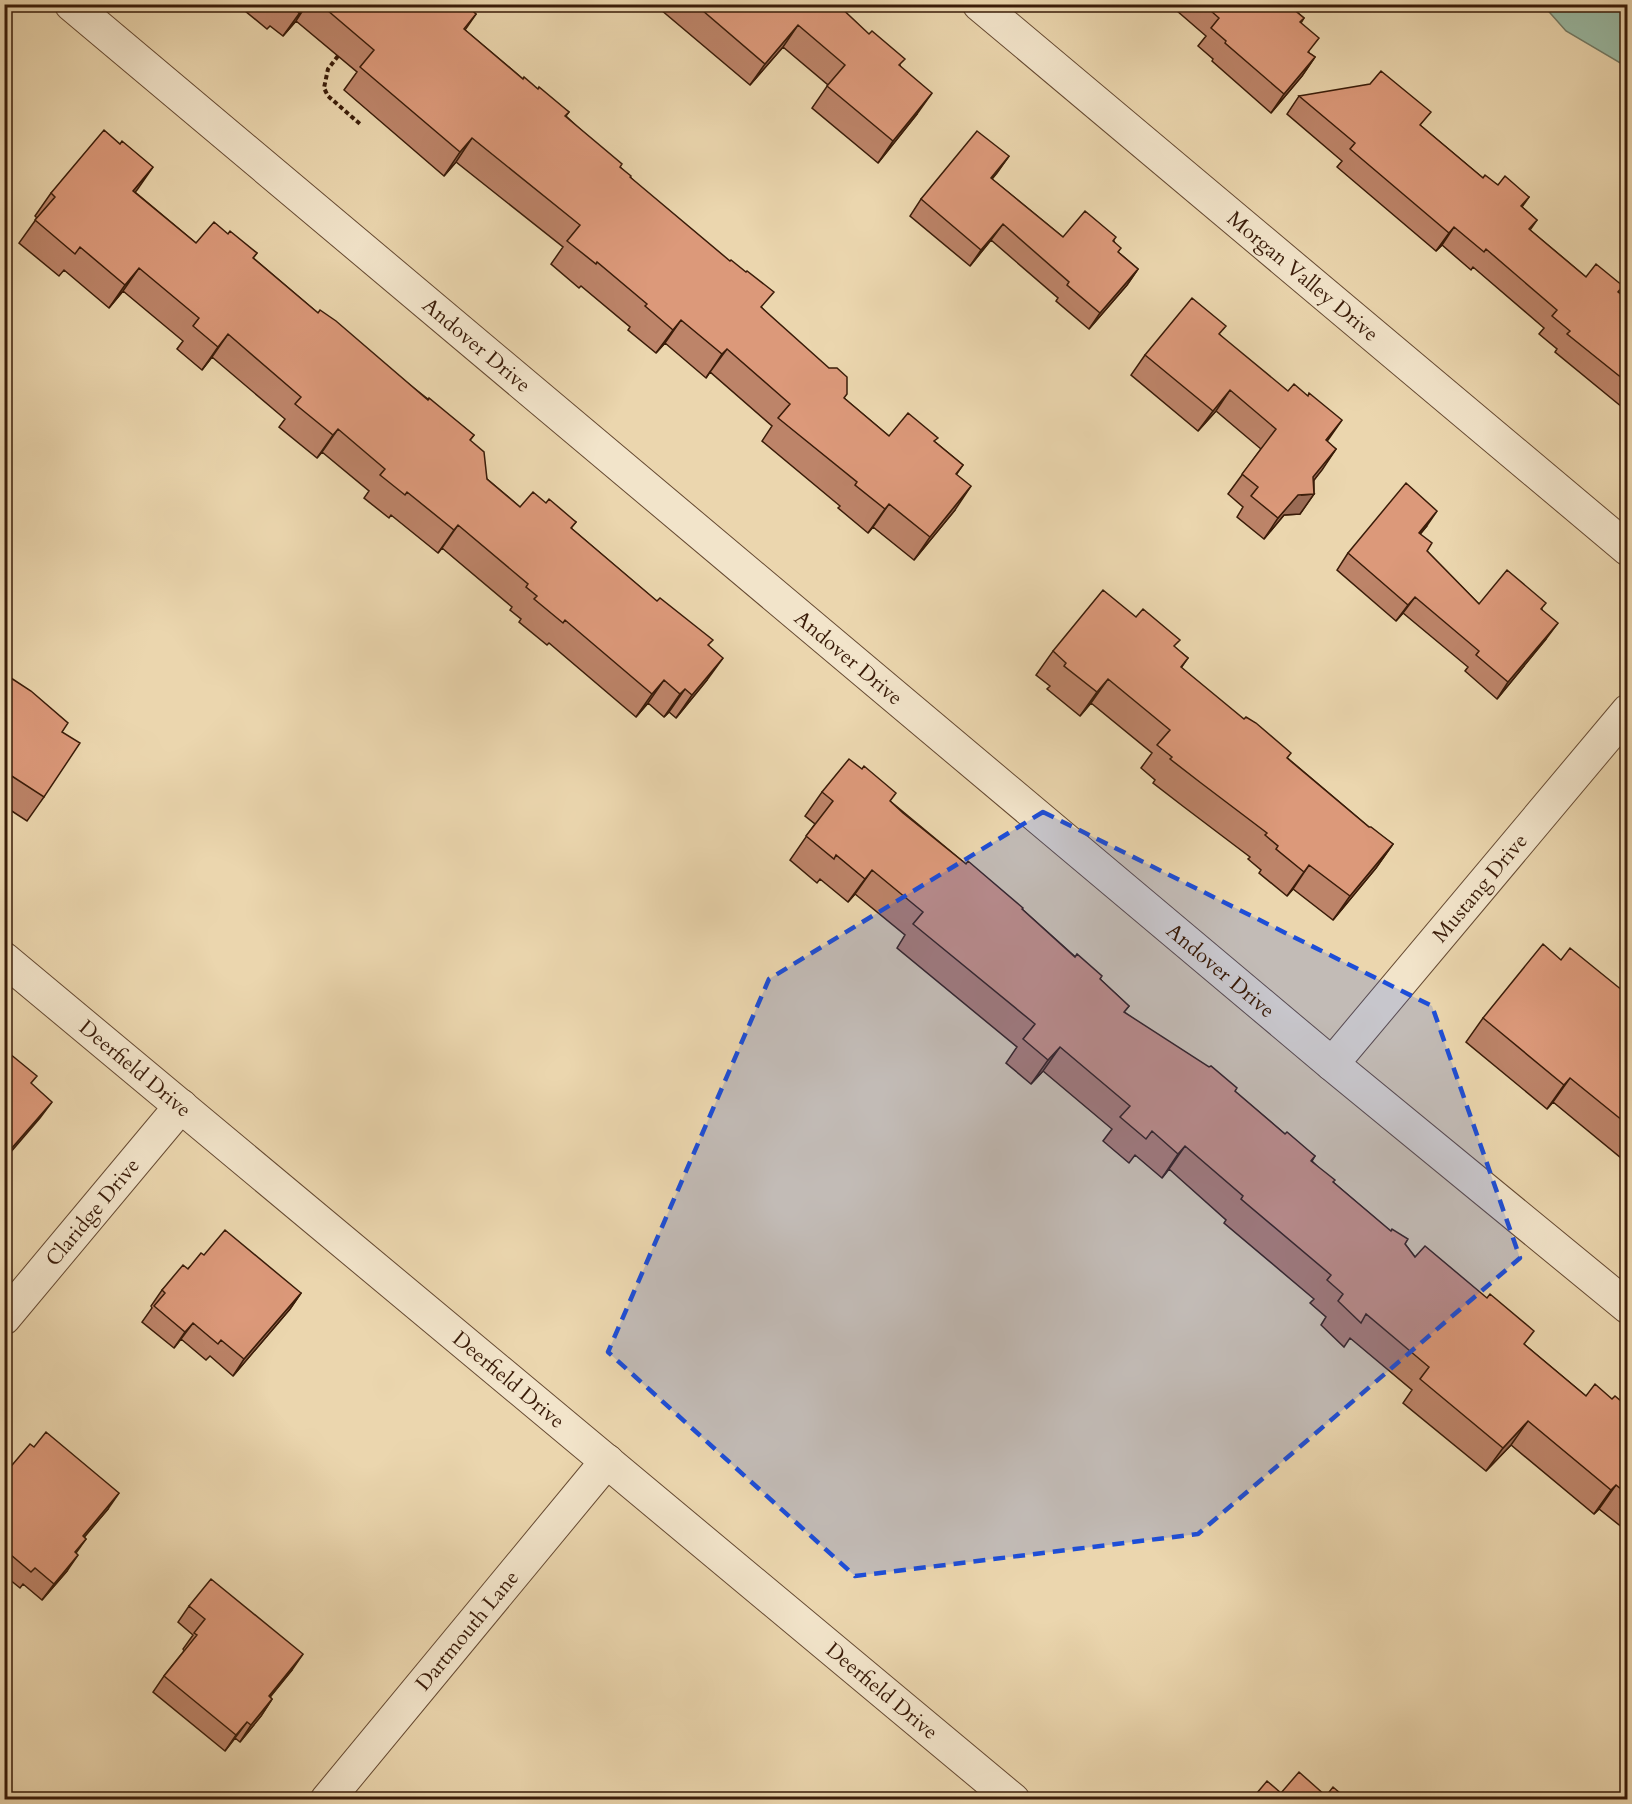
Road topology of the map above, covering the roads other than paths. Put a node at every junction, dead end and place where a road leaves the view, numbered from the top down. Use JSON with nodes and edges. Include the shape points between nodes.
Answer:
{"nodes":[{"id":1,"x":70,"y":4,"type":"edge"},
{"id":2,"x":979,"y":4,"type":"edge"},
{"id":3,"x":1628,"y":549,"type":"edge"},
{"id":4,"x":1628,"y":711,"type":"edge"},
{"id":5,"x":4,"y":959,"type":"edge"},
{"id":6,"x":1332,"y":1064,"type":"junction"},
{"id":7,"x":181,"y":1106,"type":"junction"},
{"id":8,"x":1628,"y":1307,"type":"edge"},
{"id":9,"x":4,"y":1318,"type":"edge"},
{"id":10,"x":607,"y":1461,"type":"junction"},
{"id":11,"x":327,"y":1800,"type":"edge"},
{"id":12,"x":1013,"y":1800,"type":"edge"}],
"edges":[{"from":1,"to":6,"type":"street","name":"Andover Drive"},
{"from":2,"to":3,"type":"street","name":"Morgan Valley Drive"},
{"from":4,"to":6,"type":"street","name":"Mustang Drive"},
{"from":5,"to":7,"type":"street","name":"Deerfield Drive"},
{"from":6,"to":8,"type":"street","name":"Andover Drive"},
{"from":7,"to":9,"type":"street","name":"Claridge Drive"},
{"from":7,"to":10,"type":"street","name":"Deerfield Drive"},
{"from":10,"to":11,"type":"street","name":"Dartmouth Lane"},
{"from":10,"to":12,"type":"street","name":"Deerfield Drive"}]}
